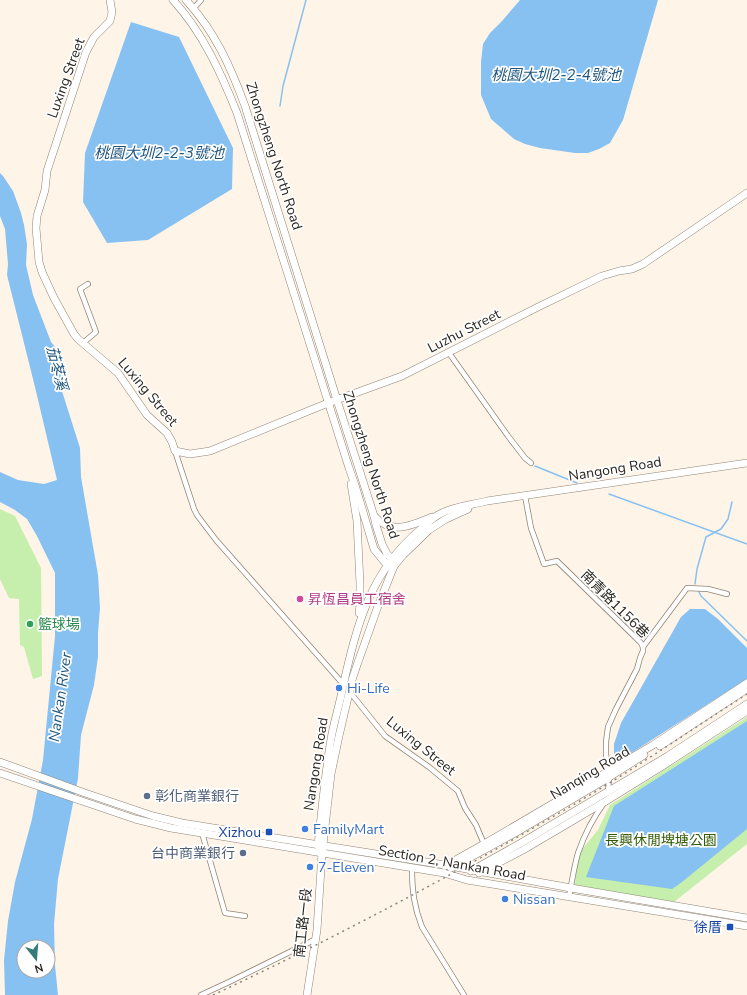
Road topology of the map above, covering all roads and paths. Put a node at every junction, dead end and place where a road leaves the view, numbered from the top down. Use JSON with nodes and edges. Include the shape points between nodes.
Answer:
{"nodes":[{"id":1,"x":110,"y":0,"type":"edge"},
{"id":2,"x":173,"y":0,"type":"edge"},
{"id":3,"x":186,"y":0,"type":"edge"},
{"id":4,"x":201,"y":0,"type":"edge"},
{"id":5,"x":194,"y":9,"type":"junction"},
{"id":6,"x":747,"y":193,"type":"edge"},
{"id":7,"x":88,"y":284,"type":"dead end"},
{"id":8,"x":83,"y":343,"type":"junction"},
{"id":9,"x":449,"y":352,"type":"junction"},
{"id":10,"x":337,"y":400,"type":"junction"},
{"id":11,"x":328,"y":403,"type":"junction"},
{"id":12,"x":175,"y":451,"type":"junction"},
{"id":13,"x":532,"y":463,"type":"dead end"},
{"id":14,"x":747,"y":463,"type":"edge"},
{"id":15,"x":349,"y":468,"type":"junction"},
{"id":16,"x":525,"y":496,"type":"junction"},
{"id":17,"x":487,"y":502,"type":"junction"},
{"id":18,"x":439,"y":514,"type":"junction"},
{"id":19,"x":374,"y":516,"type":"junction"},
{"id":20,"x":391,"y":563,"type":"junction"},
{"id":21,"x":727,"y":594,"type":"dead end"},
{"id":22,"x":356,"y":634,"type":"junction"},
{"id":23,"x":643,"y":647,"type":"junction"},
{"id":24,"x":747,"y":682,"type":"edge"},
{"id":25,"x":344,"y":685,"type":"junction"},
{"id":26,"x":747,"y":689,"type":"edge"},
{"id":27,"x":350,"y":692,"type":"junction"},
{"id":28,"x":747,"y":704,"type":"edge"},
{"id":29,"x":747,"y":711,"type":"edge"},
{"id":30,"x":697,"y":715,"type":"junction"},
{"id":31,"x":686,"y":729,"type":"junction"},
{"id":32,"x":705,"y":738,"type":"junction"},
{"id":33,"x":682,"y":747,"type":"junction"},
{"id":34,"x":0,"y":762,"type":"edge"},
{"id":35,"x":0,"y":773,"type":"edge"},
{"id":36,"x":609,"y":774,"type":"junction"},
{"id":37,"x":608,"y":792,"type":"junction"},
{"id":38,"x":606,"y":801,"type":"junction"},
{"id":39,"x":202,"y":833,"type":"junction"},
{"id":40,"x":484,"y":844,"type":"junction"},
{"id":41,"x":321,"y":848,"type":"junction"},
{"id":42,"x":449,"y":866,"type":"junction"},
{"id":43,"x":412,"y":868,"type":"junction"},
{"id":44,"x":472,"y":871,"type":"junction"},
{"id":45,"x":436,"y":872,"type":"junction"},
{"id":46,"x":480,"y":872,"type":"junction"},
{"id":47,"x":444,"y":873,"type":"junction"},
{"id":48,"x":464,"y":879,"type":"junction"},
{"id":49,"x":571,"y":888,"type":"junction"},
{"id":50,"x":570,"y":896,"type":"junction"},
{"id":51,"x":244,"y":916,"type":"dead end"},
{"id":52,"x":747,"y":918,"type":"edge"},
{"id":53,"x":747,"y":926,"type":"edge"},
{"id":54,"x":316,"y":939,"type":"junction"},
{"id":55,"x":202,"y":995,"type":"edge"},
{"id":56,"x":307,"y":995,"type":"edge"},
{"id":57,"x":464,"y":995,"type":"edge"}],
"edges":[{"from":1,"to":8,"type":"street","name":"Luxing Street","via":[[110,21],[94,37],[86,52],[47,171],[36,228],[42,272],[74,334]]},
{"from":2,"to":11,"type":"street","name":"Zhongzheng North Road","via":[[200,34],[219,69],[237,113]]},
{"from":3,"to":5,"type":"street","name":"Zhongzheng North Road"},
{"from":4,"to":5,"type":"street"},
{"from":5,"to":10,"type":"street","name":"Zhongzheng North Road","via":[[224,54],[240,90]]},
{"from":6,"to":9,"type":"street","name":"Luzhu Street","via":[[643,264],[602,276]]},
{"from":7,"to":8,"type":"street","via":[[80,289],[96,332]]},
{"from":8,"to":12,"type":"street","name":"Luxing Street","via":[[118,373],[147,414],[167,433]]},
{"from":9,"to":10,"type":"street","name":"Luzhu Street","via":[[402,376]]},
{"from":9,"to":13,"type":"street","via":[[508,436]]},
{"from":10,"to":11,"type":"street","name":"Luzhu Street"},
{"from":10,"to":19,"type":"street","name":"Zhongzheng North Road"},
{"from":11,"to":12,"type":"street","name":"Luzhu Street","via":[[210,452],[190,454]]},
{"from":11,"to":15,"type":"street","name":"Zhongzheng North Road"},
{"from":12,"to":25,"type":"street","name":"Luxing Street","via":[[197,515]]},
{"from":14,"to":16,"type":"street","name":"Nangong Road"},
{"from":15,"to":20,"type":"street","name":"Zhongzheng North Road","via":[[374,549]]},
{"from":15,"to":22,"type":"street","via":[[360,565],[360,605]]},
{"from":16,"to":17,"type":"street","name":"Nangong Road"},
{"from":16,"to":23,"type":"street","name":"南青路1156巷","via":[[531,528],[544,564],[557,562]]},
{"from":17,"to":18,"type":"street","name":"Nangong Road"},
{"from":17,"to":20,"type":"street","name":"Nangong Road","via":[[446,519],[429,530]]},
{"from":18,"to":19,"type":"street","via":[[399,528],[386,525]]},
{"from":18,"to":20,"type":"street","name":"Nangong Road","via":[[410,538]]},
{"from":19,"to":20,"type":"street","name":"Zhongzheng North Road","via":[[382,544]]},
{"from":20,"to":22,"type":"street","name":"Nangong Road","via":[[370,595]]},
{"from":20,"to":27,"type":"street","name":"Nangong Road"},
{"from":21,"to":23,"type":"street","via":[[708,589],[687,588]]},
{"from":22,"to":25,"type":"street","name":"Nangong Road"},
{"from":23,"to":36,"type":"street","name":"南青路1156巷","via":[[644,651],[637,669],[608,727],[606,754]]},
{"from":24,"to":30,"type":"street"},
{"from":25,"to":27,"type":"street","name":"Luxing Street"},
{"from":25,"to":41,"type":"street","name":"Nangong Road","via":[[331,738],[323,791]]},
{"from":26,"to":31,"type":"street","name":"Nanqing Road"},
{"from":27,"to":40,"type":"street","name":"Luxing Street","via":[[384,736],[458,791],[464,808],[476,825]]},
{"from":27,"to":41,"type":"street","name":"Nangong Road","via":[[331,774]]},
{"from":28,"to":33,"type":"street","name":"Nanqing Road"},
{"from":29,"to":32,"type":"street"},
{"from":30,"to":31,"type":"street"},
{"from":30,"to":36,"type":"street"},
{"from":31,"to":36,"type":"street","name":"Nanqing Road"},
{"from":32,"to":33,"type":"street"},
{"from":32,"to":38,"type":"street"},
{"from":33,"to":37,"type":"street","name":"Nanqing Road"},
{"from":34,"to":41,"type":"street","name":"Section 2, Nankan Road","via":[[153,816]]},
{"from":35,"to":39,"type":"street","name":"Section 2, Nankan Road","via":[[143,821]]},
{"from":36,"to":37,"type":"street","name":"南青路1156巷"},
{"from":36,"to":40,"type":"street"},
{"from":36,"to":42,"type":"street","name":"Nanqing Road","via":[[515,833]]},
{"from":37,"to":38,"type":"street","name":"南青路1156巷"},
{"from":37,"to":44,"type":"street","name":"Nanqing Road"},
{"from":38,"to":46,"type":"street"},
{"from":38,"to":49,"type":"street","via":[[582,842]]},
{"from":39,"to":41,"type":"street","name":"Section 2, Nankan Road"},
{"from":39,"to":51,"type":"street","via":[[225,913]]},
{"from":40,"to":42,"type":"street"},
{"from":41,"to":42,"type":"street","name":"Section 2, Nankan Road"},
{"from":41,"to":43,"type":"street","name":"Section 2, Nankan Road"},
{"from":41,"to":54,"type":"street","name":"南工路一段"},
{"from":42,"to":44,"type":"street","name":"Section 2, Nankan Road"},
{"from":42,"to":45,"type":"street"},
{"from":42,"to":47,"type":"street","name":"Nanqing Road"},
{"from":43,"to":45,"type":"street","name":"Section 2, Nankan Road"},
{"from":43,"to":57,"type":"street","via":[[412,890],[422,927]]},
{"from":44,"to":46,"type":"street","name":"Section 2, Nankan Road"},
{"from":44,"to":48,"type":"street","name":"Nanqing Road"},
{"from":45,"to":47,"type":"street","name":"Section 2, Nankan Road"},
{"from":46,"to":48,"type":"street"},
{"from":46,"to":49,"type":"street","name":"Section 2, Nankan Road"},
{"from":47,"to":48,"type":"street","name":"Section 2, Nankan Road"},
{"from":48,"to":50,"type":"street","name":"Section 2, Nankan Road"},
{"from":49,"to":50,"type":"street"},
{"from":49,"to":52,"type":"street","name":"Section 2, Nankan Road"},
{"from":50,"to":53,"type":"street","name":"Section 2, Nankan Road"},
{"from":54,"to":55,"type":"street"},
{"from":54,"to":56,"type":"street","name":"南工路一段"}]}
